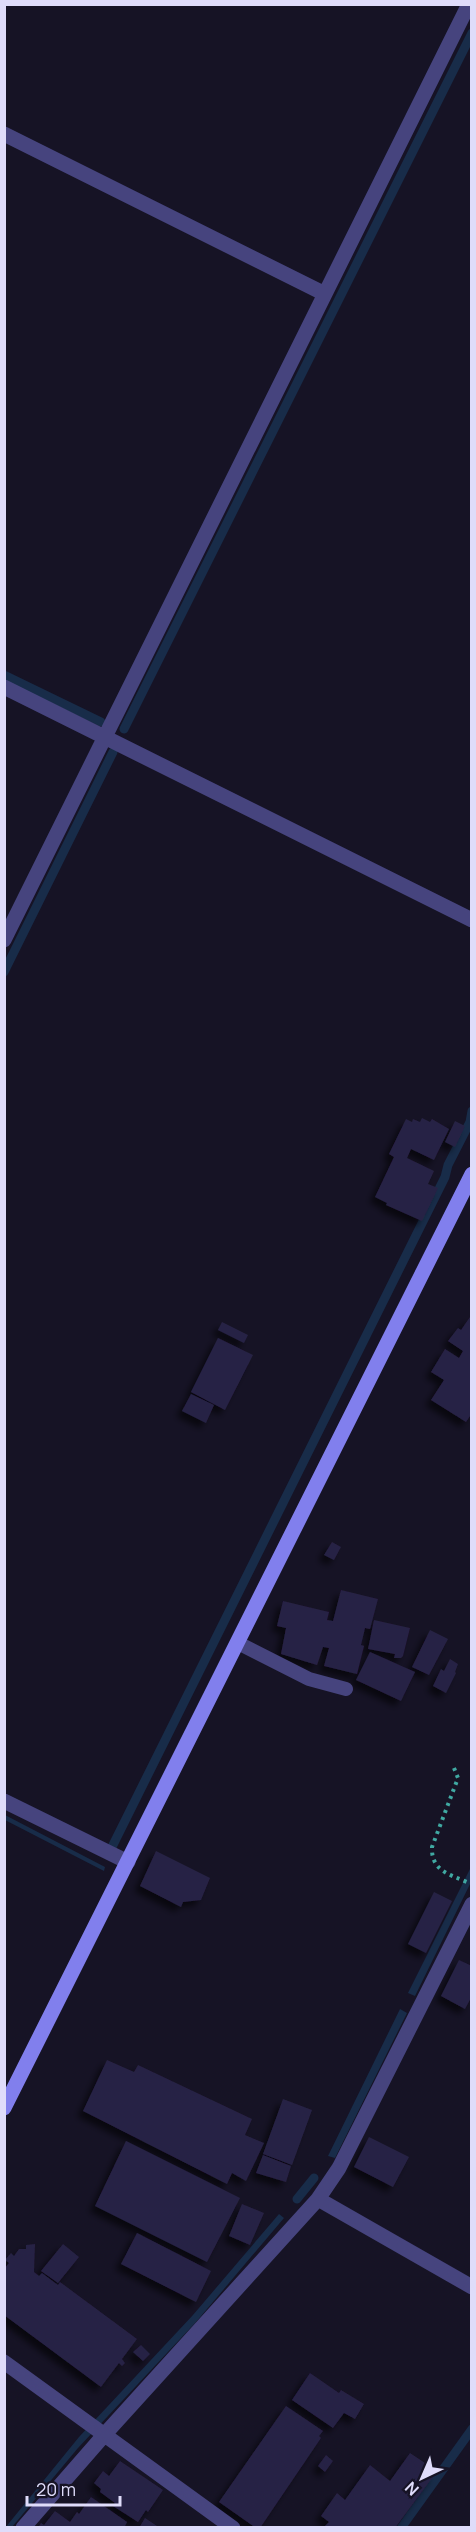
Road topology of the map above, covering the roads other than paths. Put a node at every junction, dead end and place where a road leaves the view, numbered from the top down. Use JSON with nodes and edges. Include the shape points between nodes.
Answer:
{"nodes":[{"id":1,"x":469,"y":4,"type":"edge"},
{"id":2,"x":4,"y":134,"type":"edge"},
{"id":3,"x":325,"y":294,"type":"junction"},
{"id":4,"x":4,"y":687,"type":"edge"},
{"id":5,"x":105,"y":736,"type":"junction"},
{"id":6,"x":471,"y":920,"type":"edge"},
{"id":7,"x":4,"y":940,"type":"edge"},
{"id":8,"x":471,"y":1174,"type":"edge"},
{"id":9,"x":238,"y":1643,"type":"junction"},
{"id":10,"x":346,"y":1689,"type":"dead end"},
{"id":11,"x":4,"y":1801,"type":"edge"},
{"id":12,"x":128,"y":1862,"type":"junction"},
{"id":13,"x":471,"y":1904,"type":"edge"},
{"id":14,"x":4,"y":2109,"type":"edge"},
{"id":15,"x":318,"y":2199,"type":"junction"},
{"id":16,"x":471,"y":2287,"type":"edge"},
{"id":17,"x":4,"y":2362,"type":"edge"},
{"id":18,"x":105,"y":2434,"type":"junction"},
{"id":19,"x":23,"y":2528,"type":"edge"},
{"id":20,"x":233,"y":2528,"type":"edge"}],
"edges":[{"from":1,"to":3,"type":"street"},
{"from":2,"to":3,"type":"street"},
{"from":3,"to":5,"type":"street"},
{"from":4,"to":5,"type":"street"},
{"from":5,"to":6,"type":"street"},
{"from":5,"to":7,"type":"street"},
{"from":8,"to":9,"type":"street"},
{"from":9,"to":10,"type":"lane","via":[[309,1678]]},
{"from":9,"to":12,"type":"street"},
{"from":11,"to":12,"type":"street"},
{"from":12,"to":14,"type":"street"},
{"from":13,"to":15,"type":"street","via":[[339,2168]]},
{"from":15,"to":16,"type":"street"},
{"from":15,"to":18,"type":"street"},
{"from":17,"to":18,"type":"street"},
{"from":18,"to":19,"type":"street"},
{"from":18,"to":20,"type":"street"}]}
